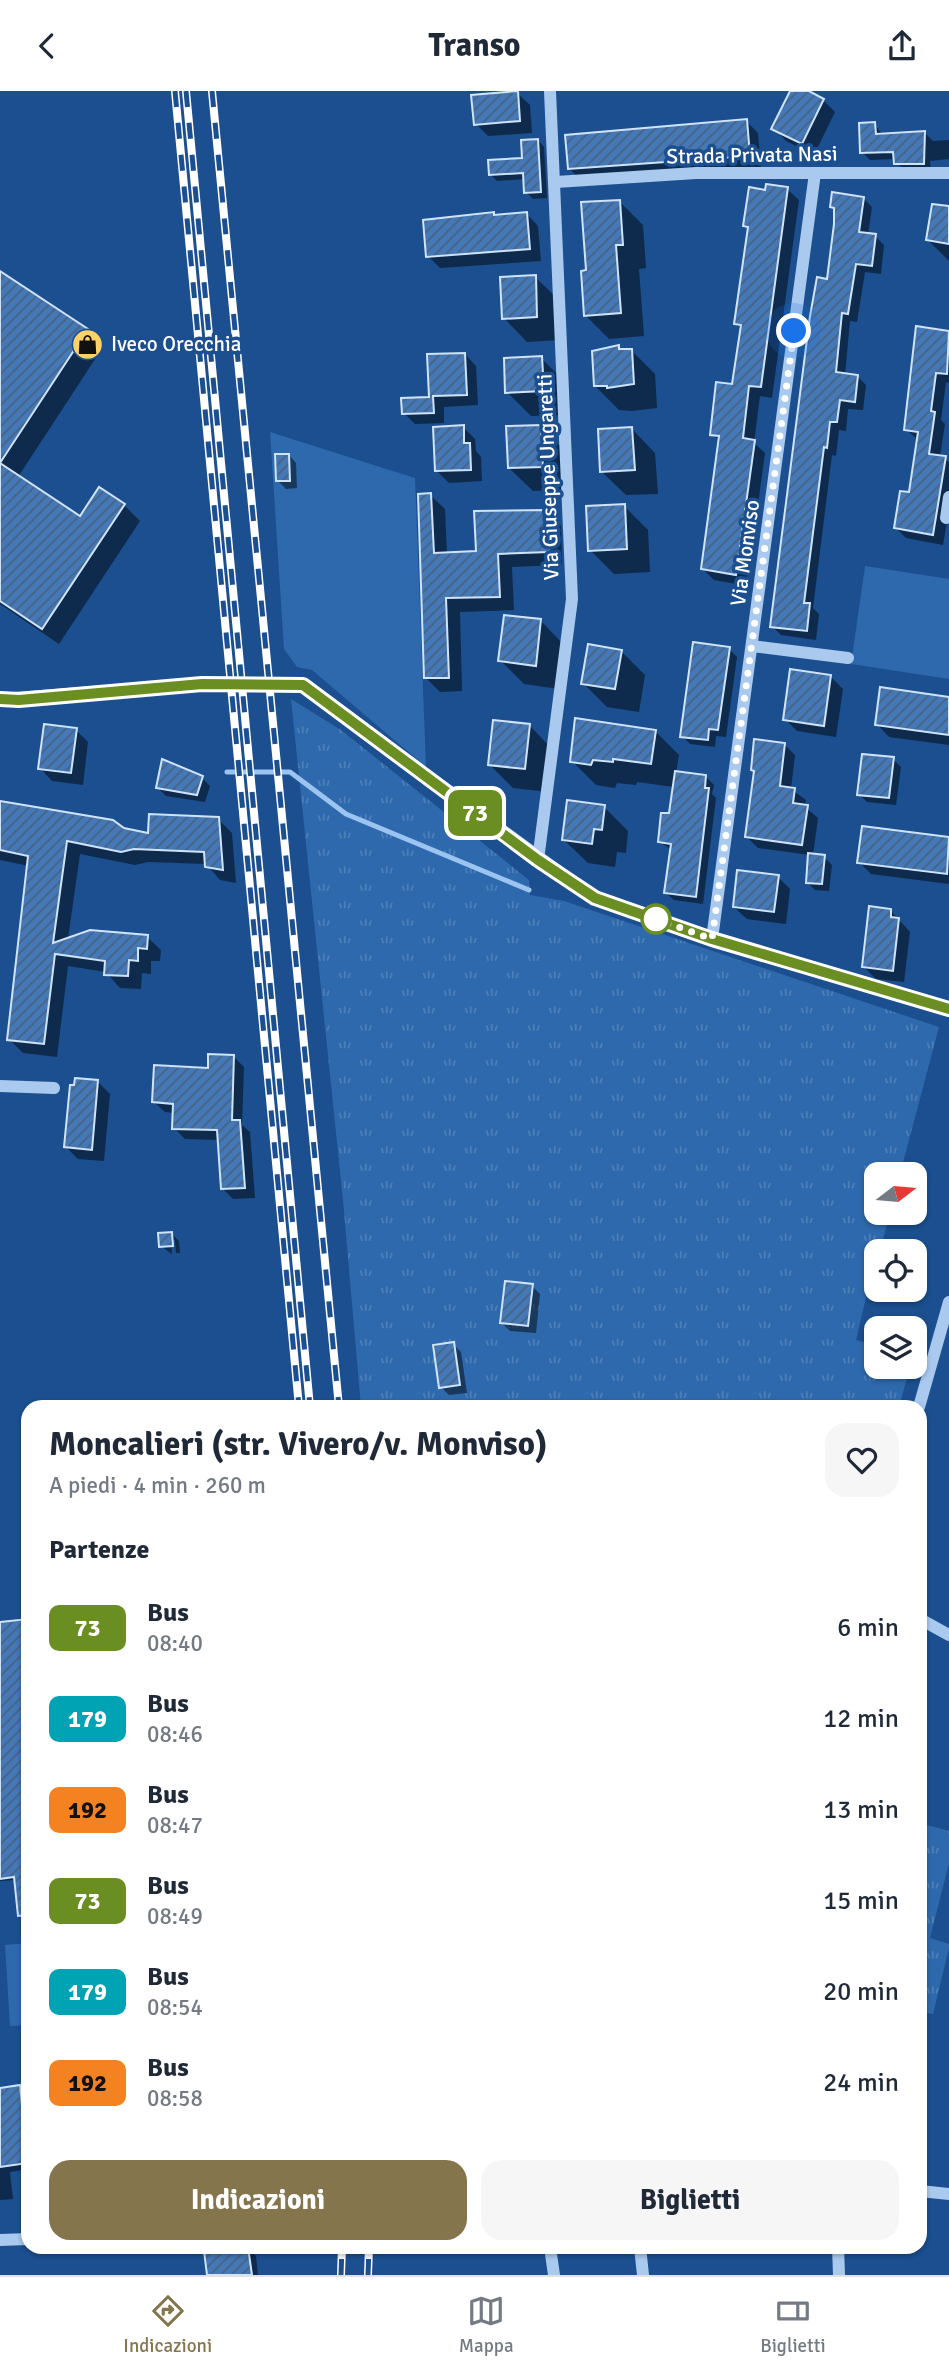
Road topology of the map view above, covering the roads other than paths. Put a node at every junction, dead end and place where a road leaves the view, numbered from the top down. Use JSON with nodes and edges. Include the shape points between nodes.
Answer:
{"nodes":[{"id":1,"x":550,"y":91,"type":"edge"},
{"id":2,"x":815,"y":173,"type":"junction"},
{"id":3,"x":949,"y":173,"type":"edge"},
{"id":4,"x":556,"y":182,"type":"junction"},
{"id":5,"x":949,"y":497,"type":"edge"},
{"id":6,"x":946,"y":518,"type":"dead end"},
{"id":7,"x":751,"y":646,"type":"junction"},
{"id":8,"x":848,"y":658,"type":"dead end"},
{"id":9,"x":0,"y":699,"type":"edge"},
{"id":10,"x":538,"y":860,"type":"junction"},
{"id":11,"x":712,"y":939,"type":"junction"},
{"id":12,"x":949,"y":1009,"type":"edge"},
{"id":13,"x":0,"y":1086,"type":"edge"},
{"id":14,"x":54,"y":1088,"type":"dead end"},
{"id":15,"x":949,"y":1302,"type":"edge"},
{"id":16,"x":921,"y":1400,"type":"edge"},
{"id":17,"x":927,"y":1623,"type":"edge"},
{"id":18,"x":949,"y":1635,"type":"edge"},
{"id":19,"x":927,"y":2191,"type":"edge"},
{"id":20,"x":949,"y":2193,"type":"edge"},
{"id":21,"x":21,"y":2239,"type":"edge"},
{"id":22,"x":0,"y":2240,"type":"edge"},
{"id":23,"x":551,"y":2254,"type":"edge"},
{"id":24,"x":641,"y":2254,"type":"edge"},
{"id":25,"x":838,"y":2254,"type":"edge"},
{"id":26,"x":554,"y":2275,"type":"edge"},
{"id":27,"x":643,"y":2275,"type":"edge"},
{"id":28,"x":839,"y":2275,"type":"edge"}],
"edges":[{"from":1,"to":4,"type":"street","name":"Via Giuseppe Ungaretti"},
{"from":2,"to":3,"type":"street","name":"Strada Privata Nasi"},
{"from":2,"to":4,"type":"street","name":"Strada Privata Nasi","via":[[696,173]]},
{"from":2,"to":7,"type":"street","name":"Via Monviso"},
{"from":4,"to":10,"type":"street","name":"Via Giuseppe Ungaretti","via":[[572,599]]},
{"from":5,"to":6,"type":"street"},
{"from":7,"to":8,"type":"street"},
{"from":7,"to":11,"type":"street","name":"Via Monviso"},
{"from":9,"to":10,"type":"street","via":[[202,684],[303,685]]},
{"from":10,"to":11,"type":"street","via":[[595,898]]},
{"from":11,"to":12,"type":"street"},
{"from":13,"to":14,"type":"street"},
{"from":15,"to":16,"type":"street"},
{"from":17,"to":18,"type":"street"},
{"from":19,"to":20,"type":"street"},
{"from":21,"to":22,"type":"street"},
{"from":23,"to":26,"type":"street"},
{"from":24,"to":27,"type":"street"},
{"from":25,"to":28,"type":"street"}]}
